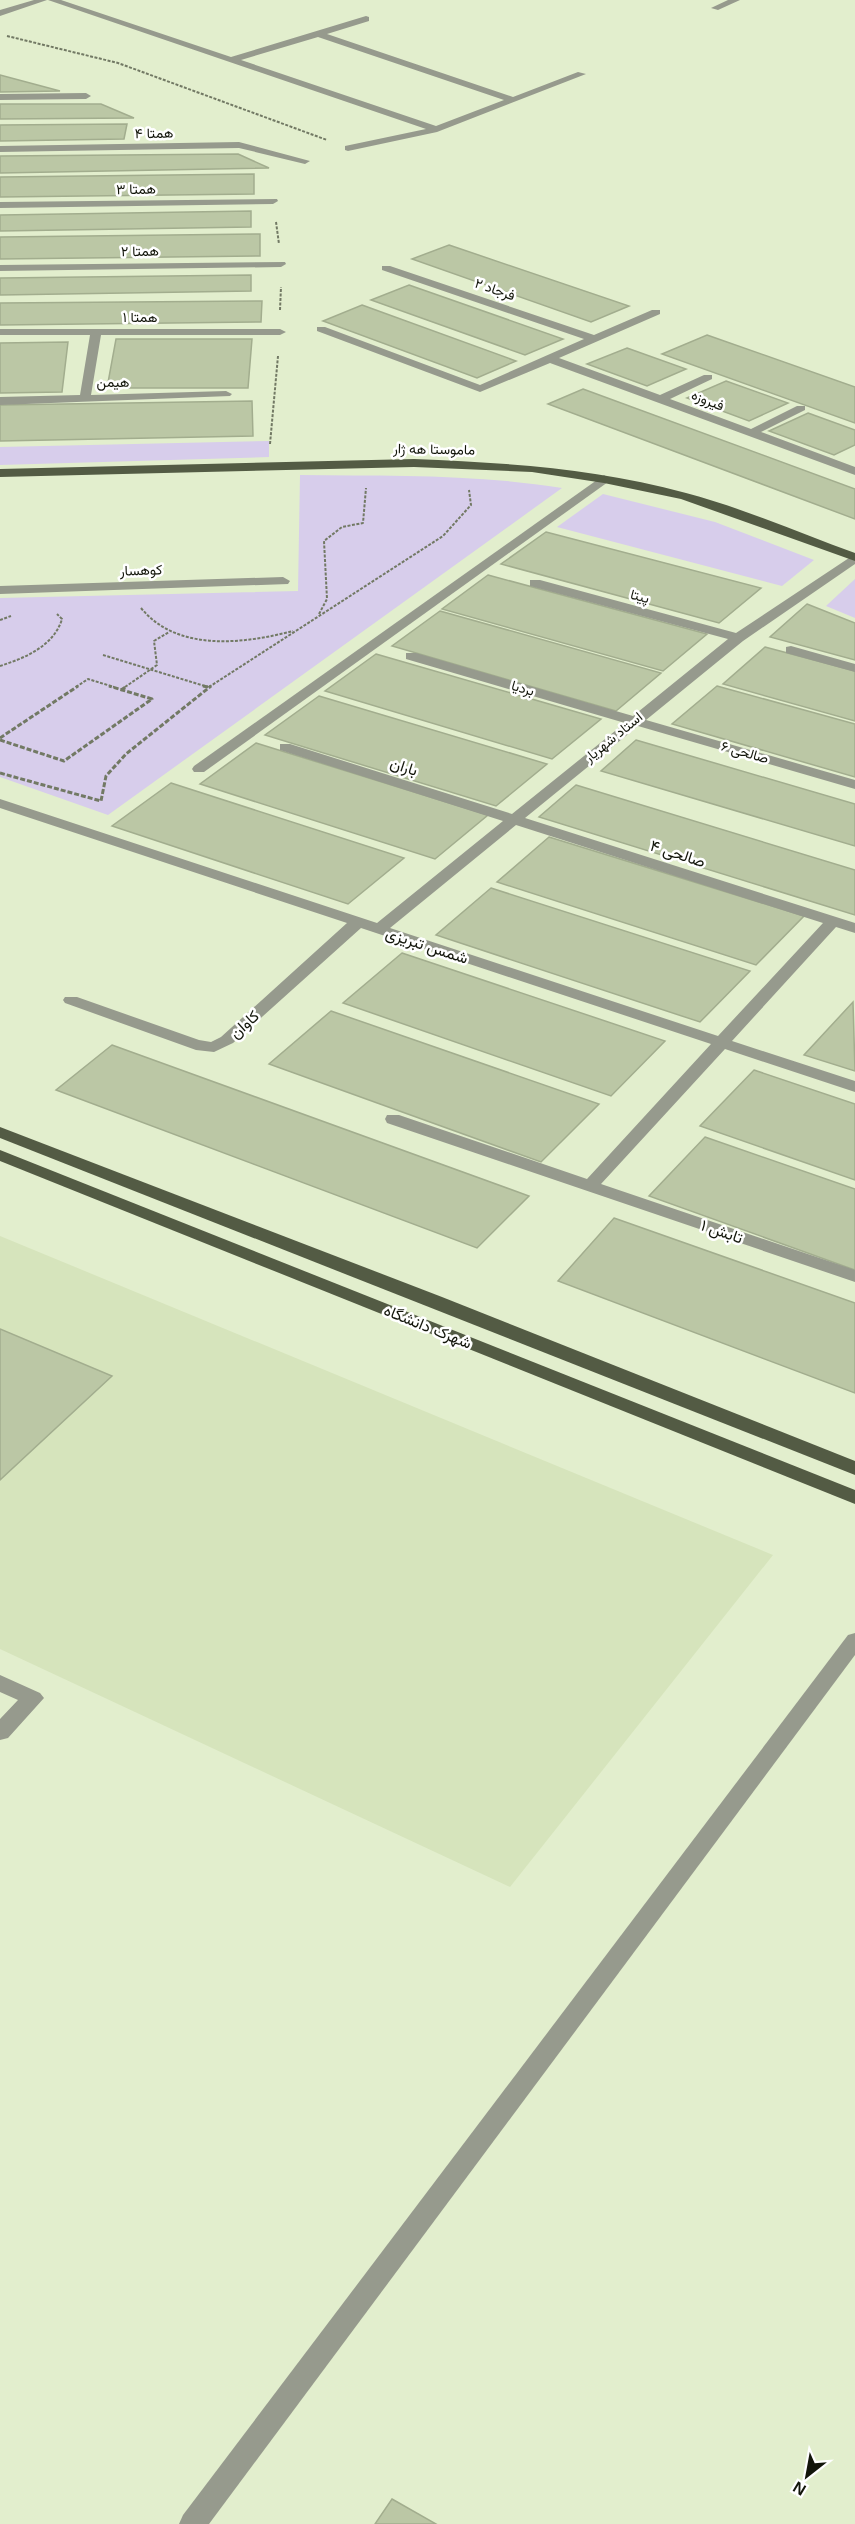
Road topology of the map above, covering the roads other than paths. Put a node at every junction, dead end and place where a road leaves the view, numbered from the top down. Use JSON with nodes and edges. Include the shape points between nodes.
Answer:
{"nodes":[{"id":1,"x":43,"y":0,"type":"edge"},
{"id":2,"x":52,"y":0,"type":"edge"},
{"id":3,"x":736,"y":0,"type":"edge"},
{"id":4,"x":715,"y":8,"type":"dead end"},
{"id":5,"x":0,"y":12,"type":"edge"},
{"id":6,"x":366,"y":19,"type":"dead end"},
{"id":7,"x":319,"y":34,"type":"junction"},
{"id":8,"x":232,"y":60,"type":"junction"},
{"id":9,"x":581,"y":74,"type":"dead end"},
{"id":10,"x":86,"y":96,"type":"dead end"},
{"id":11,"x":0,"y":97,"type":"edge"},
{"id":12,"x":513,"y":100,"type":"junction"},
{"id":13,"x":436,"y":129,"type":"junction"},
{"id":14,"x":348,"y":148,"type":"road end"},
{"id":15,"x":0,"y":149,"type":"edge"},
{"id":16,"x":306,"y":161,"type":"dead end"},
{"id":17,"x":273,"y":201,"type":"dead end"},
{"id":18,"x":0,"y":205,"type":"edge"},
{"id":19,"x":281,"y":264,"type":"dead end"},
{"id":20,"x":0,"y":268,"type":"edge"},
{"id":21,"x":386,"y":268,"type":"dead end"},
{"id":22,"x":656,"y":312,"type":"dead end"},
{"id":23,"x":321,"y":329,"type":"dead end"},
{"id":24,"x":96,"y":331,"type":"junction"},
{"id":25,"x":0,"y":332,"type":"edge"},
{"id":26,"x":280,"y":332,"type":"dead end"},
{"id":27,"x":595,"y":339,"type":"junction"},
{"id":28,"x":550,"y":359,"type":"junction"},
{"id":29,"x":708,"y":377,"type":"dead end"},
{"id":30,"x":226,"y":394,"type":"dead end"},
{"id":31,"x":85,"y":397,"type":"junction"},
{"id":32,"x":663,"y":398,"type":"junction"},
{"id":33,"x":0,"y":401,"type":"edge"},
{"id":34,"x":801,"y":408,"type":"dead end"},
{"id":35,"x":751,"y":433,"type":"junction"},
{"id":36,"x":855,"y":455,"type":"edge"},
{"id":37,"x":837,"y":464,"type":"junction"},
{"id":38,"x":855,"y":471,"type":"edge"},
{"id":39,"x":0,"y":473,"type":"edge"},
{"id":40,"x":604,"y":478,"type":"junction"},
{"id":41,"x":855,"y":557,"type":"edge"},
{"id":42,"x":283,"y":581,"type":"dead end"},
{"id":43,"x":535,"y":583,"type":"dead end"},
{"id":44,"x":0,"y":590,"type":"edge"},
{"id":45,"x":738,"y":638,"type":"junction"},
{"id":46,"x":791,"y":650,"type":"dead end"},
{"id":47,"x":411,"y":656,"type":"dead end"},
{"id":48,"x":855,"y":668,"type":"edge"},
{"id":49,"x":634,"y":720,"type":"junction"},
{"id":50,"x":285,"y":747,"type":"dead end"},
{"id":51,"x":199,"y":769,"type":"dead end"},
{"id":52,"x":855,"y":785,"type":"edge"},
{"id":53,"x":0,"y":803,"type":"edge"},
{"id":54,"x":513,"y":819,"type":"junction"},
{"id":55,"x":833,"y":921,"type":"junction"},
{"id":56,"x":358,"y":922,"type":"junction"},
{"id":57,"x":855,"y":928,"type":"edge"},
{"id":58,"x":379,"y":929,"type":"junction"},
{"id":59,"x":71,"y":1000,"type":"dead end"},
{"id":60,"x":720,"y":1042,"type":"junction"},
{"id":61,"x":855,"y":1087,"type":"edge"},
{"id":62,"x":393,"y":1119,"type":"dead end"},
{"id":63,"x":0,"y":1132,"type":"edge"},
{"id":64,"x":0,"y":1155,"type":"edge"},
{"id":65,"x":590,"y":1186,"type":"junction"},
{"id":66,"x":855,"y":1276,"type":"edge"},
{"id":67,"x":855,"y":1468,"type":"edge"},
{"id":68,"x":855,"y":1497,"type":"edge"},
{"id":69,"x":855,"y":1640,"type":"edge"},
{"id":70,"x":0,"y":1683,"type":"edge"},
{"id":71,"x":0,"y":1732,"type":"edge"},
{"id":72,"x":193,"y":2524,"type":"edge"}],
"edges":[{"from":1,"to":5,"type":"street"},
{"from":2,"to":8,"type":"street"},
{"from":3,"to":4,"type":"street"},
{"from":6,"to":7,"type":"street"},
{"from":7,"to":8,"type":"street"},
{"from":7,"to":12,"type":"street"},
{"from":8,"to":13,"type":"street"},
{"from":9,"to":12,"type":"street"},
{"from":10,"to":11,"type":"street"},
{"from":12,"to":13,"type":"street"},
{"from":13,"to":14,"type":"street"},
{"from":15,"to":16,"type":"street","name":"همتا ۴","via":[[239,145]]},
{"from":17,"to":18,"type":"street","name":"همتا ۳"},
{"from":19,"to":20,"type":"street","name":"همتا ۲"},
{"from":21,"to":27,"type":"street","name":"فرجاد ۲"},
{"from":22,"to":27,"type":"street"},
{"from":23,"to":28,"type":"street","via":[[480,389]]},
{"from":24,"to":25,"type":"street","name":"همتا ۱"},
{"from":24,"to":26,"type":"street","name":"همتا ۱"},
{"from":24,"to":31,"type":"street"},
{"from":27,"to":28,"type":"street"},
{"from":28,"to":32,"type":"street","name":"فیروزه"},
{"from":29,"to":32,"type":"street"},
{"from":30,"to":31,"type":"street","name":"هیمن"},
{"from":31,"to":33,"type":"street","name":"هیمن"},
{"from":32,"to":35,"type":"street","name":"فیروزه"},
{"from":34,"to":35,"type":"street"},
{"from":35,"to":37,"type":"street","name":"فیروزه"},
{"from":36,"to":37,"type":"street"},
{"from":37,"to":38,"type":"street","name":"فیروزه"},
{"from":39,"to":40,"type":"main road","name":"ماموستا هه ژار","via":[[414,463],[532,468]]},
{"from":40,"to":41,"type":"main road","name":"ماموستا هه ژار","via":[[684,496]]},
{"from":40,"to":51,"type":"street"},
{"from":41,"to":45,"type":"street","name":"استاد شهریار"},
{"from":42,"to":44,"type":"street","name":"کوهسار"},
{"from":43,"to":45,"type":"street","name":"پیتا"},
{"from":45,"to":49,"type":"street","name":"استاد شهریار"},
{"from":46,"to":48,"type":"street"},
{"from":47,"to":49,"type":"street","name":"بردیا"},
{"from":49,"to":52,"type":"street","name":"صالحی ۶"},
{"from":49,"to":54,"type":"street","name":"استاد شهریار"},
{"from":50,"to":54,"type":"street","name":"باران"},
{"from":53,"to":56,"type":"street","name":"شمس تبریزی"},
{"from":54,"to":55,"type":"street","name":"صالحی ۴"},
{"from":54,"to":58,"type":"street","name":"استاد شهریار"},
{"from":55,"to":57,"type":"street","name":"صالحی ۴"},
{"from":55,"to":60,"type":"street"},
{"from":56,"to":58,"type":"street","name":"شمس تبریزی"},
{"from":56,"to":59,"type":"street","name":"کاوان","via":[[227,1040],[214,1047],[196,1045]]},
{"from":58,"to":60,"type":"street","name":"شمس تبریزی"},
{"from":60,"to":61,"type":"street","name":"شمس تبریزی"},
{"from":60,"to":65,"type":"street"},
{"from":62,"to":65,"type":"street","name":"تابش ۱"},
{"from":63,"to":67,"type":"main road"},
{"from":64,"to":68,"type":"main road","name":"شهرک دانشگاه"},
{"from":65,"to":66,"type":"street","name":"تابش ۱"},
{"from":69,"to":72,"type":"street"},
{"from":70,"to":71,"type":"street","via":[[33,1698]]}]}
